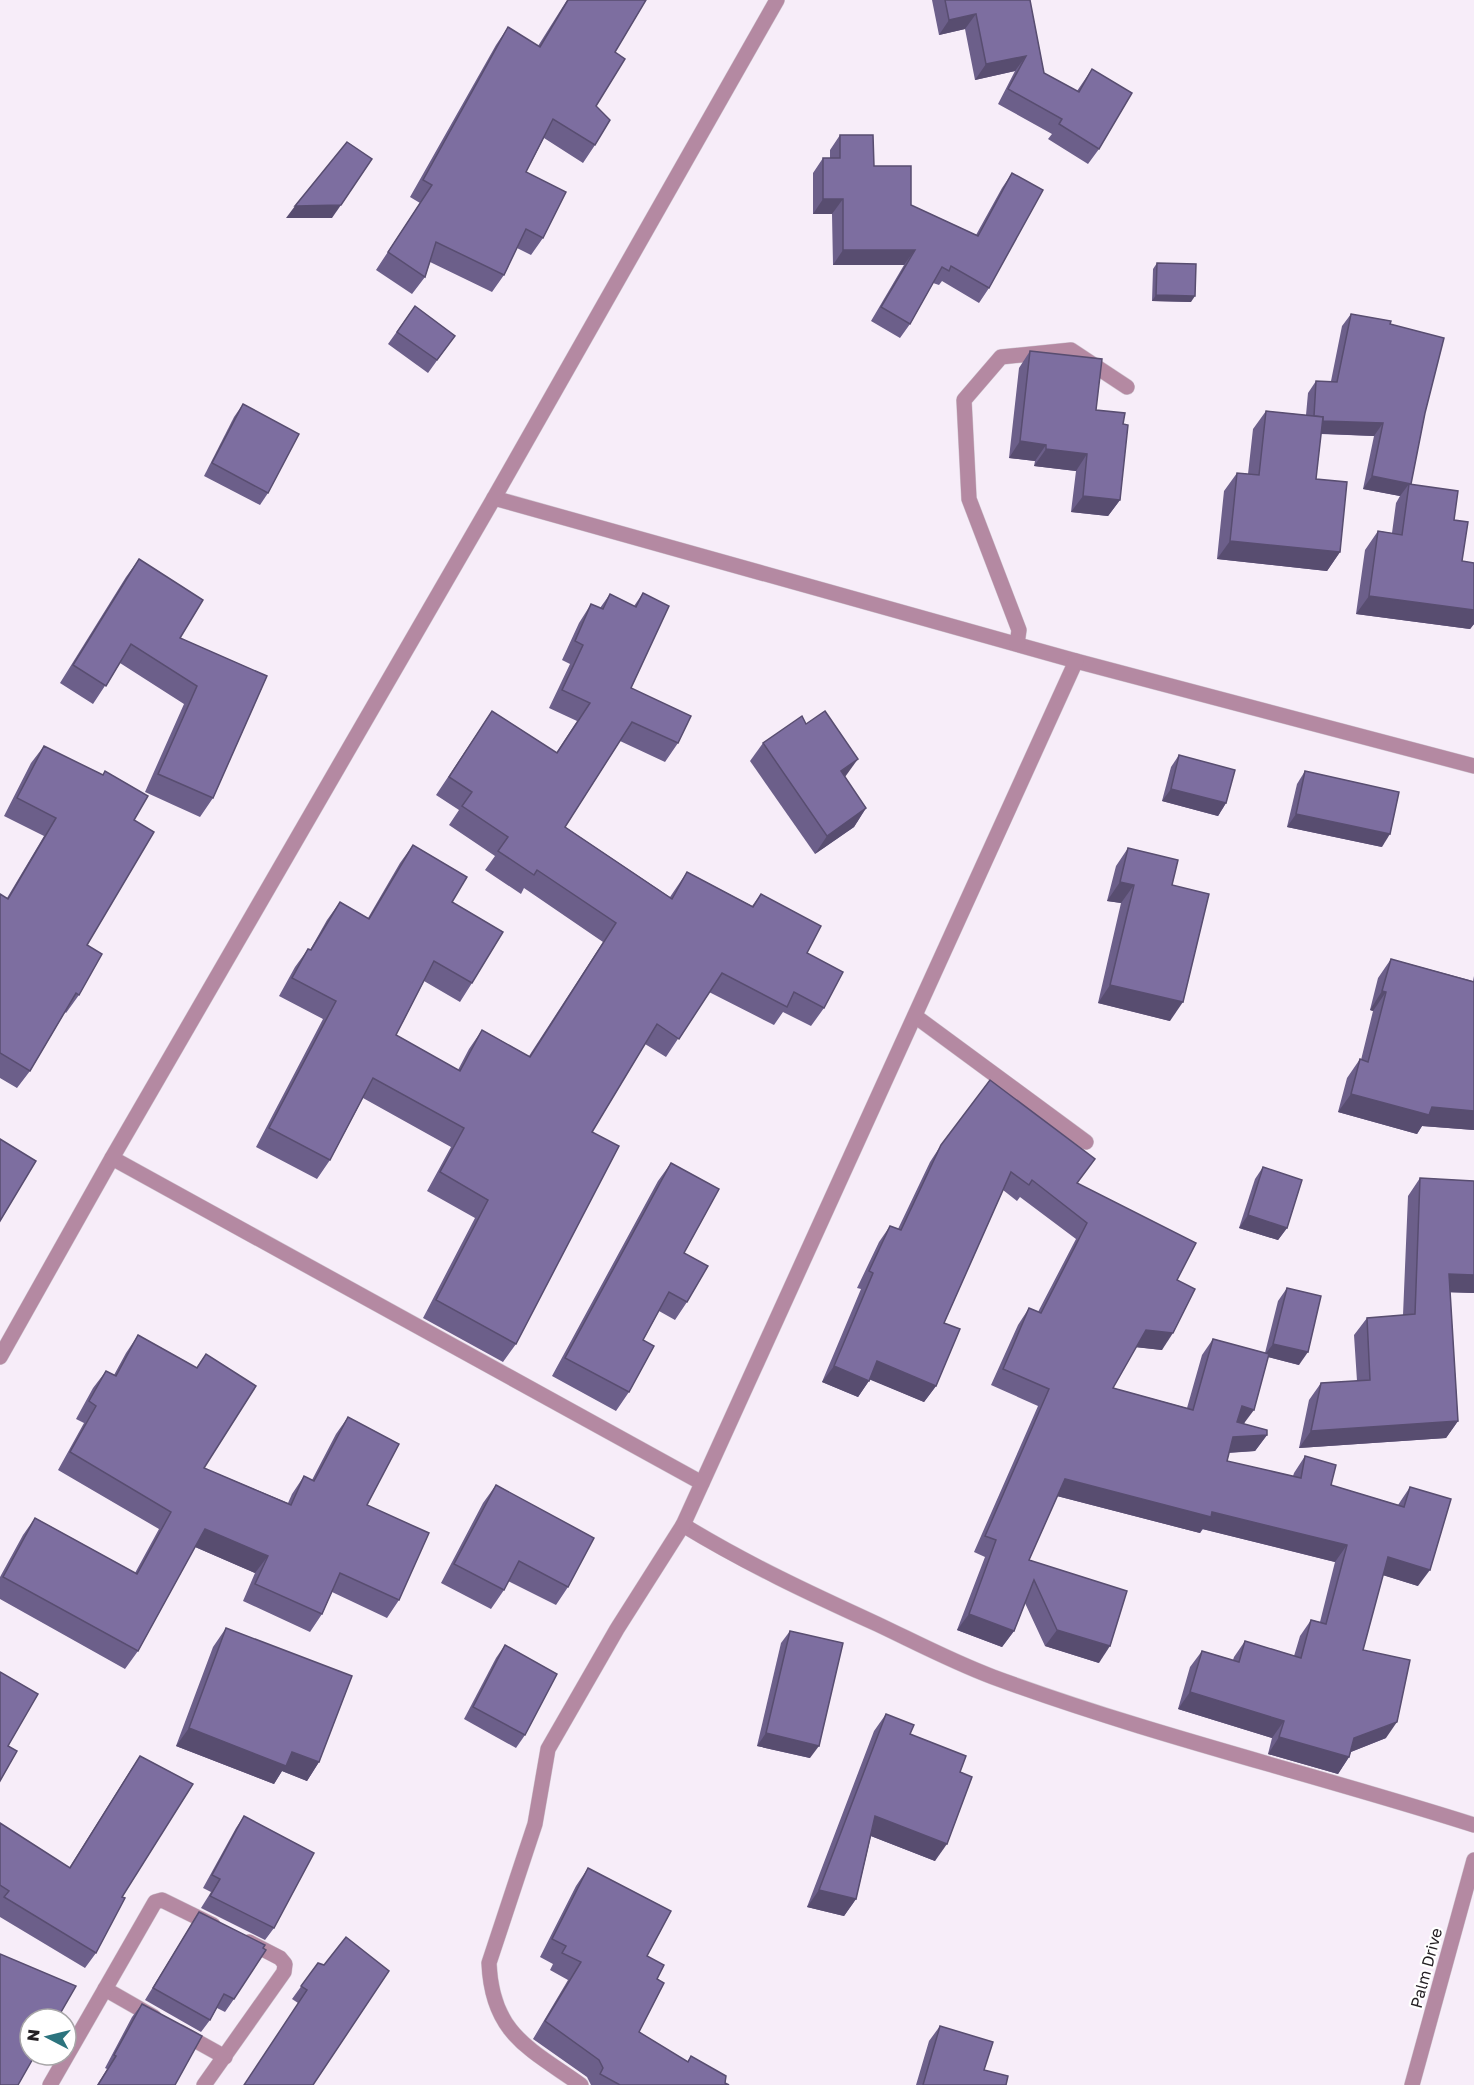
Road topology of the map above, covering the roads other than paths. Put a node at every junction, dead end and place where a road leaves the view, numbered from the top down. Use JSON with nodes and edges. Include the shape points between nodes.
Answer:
{"nodes":[{"id":1,"x":777,"y":0,"type":"edge"},
{"id":2,"x":1127,"y":387,"type":"dead end"},
{"id":3,"x":494,"y":498,"type":"junction"},
{"id":4,"x":1017,"y":644,"type":"junction"},
{"id":5,"x":1076,"y":661,"type":"junction"},
{"id":6,"x":1474,"y":766,"type":"edge"},
{"id":7,"x":915,"y":1016,"type":"junction"},
{"id":8,"x":1086,"y":1142,"type":"dead end"},
{"id":9,"x":112,"y":1158,"type":"junction"},
{"id":10,"x":0,"y":1357,"type":"edge"},
{"id":11,"x":702,"y":1483,"type":"junction"},
{"id":12,"x":683,"y":1524,"type":"junction"},
{"id":13,"x":1474,"y":1825,"type":"edge"},
{"id":14,"x":1474,"y":1860,"type":"edge"},
{"id":15,"x":105,"y":1989,"type":"junction"},
{"id":16,"x":225,"y":2057,"type":"junction"},
{"id":17,"x":50,"y":2085,"type":"edge"},
{"id":18,"x":204,"y":2085,"type":"edge"},
{"id":19,"x":581,"y":2085,"type":"edge"},
{"id":20,"x":1412,"y":2085,"type":"edge"}],
"edges":[{"from":1,"to":3,"type":"street"},
{"from":2,"to":4,"type":"street","via":[[1071,350],[1001,357],[964,400],[969,499],[1019,630]]},
{"from":3,"to":4,"type":"street"},
{"from":3,"to":9,"type":"street"},
{"from":4,"to":5,"type":"street"},
{"from":5,"to":6,"type":"street"},
{"from":5,"to":7,"type":"street"},
{"from":7,"to":8,"type":"street"},
{"from":7,"to":11,"type":"street"},
{"from":9,"to":10,"type":"street"},
{"from":9,"to":11,"type":"street"},
{"from":11,"to":12,"type":"street"},
{"from":12,"to":13,"type":"street","via":[[764,1572],[990,1676],[1093,1712]]},
{"from":12,"to":19,"type":"street","via":[[548,1749],[535,1824],[489,1963],[490,1982],[500,2013],[515,2039]]},
{"from":14,"to":20,"type":"street","name":"Palm Drive"},
{"from":15,"to":16,"type":"street"},
{"from":15,"to":16,"type":"street","via":[[155,1902],[162,1900],[280,1958],[285,1964],[284,1972]]},
{"from":15,"to":17,"type":"street"},
{"from":16,"to":18,"type":"street"}]}
